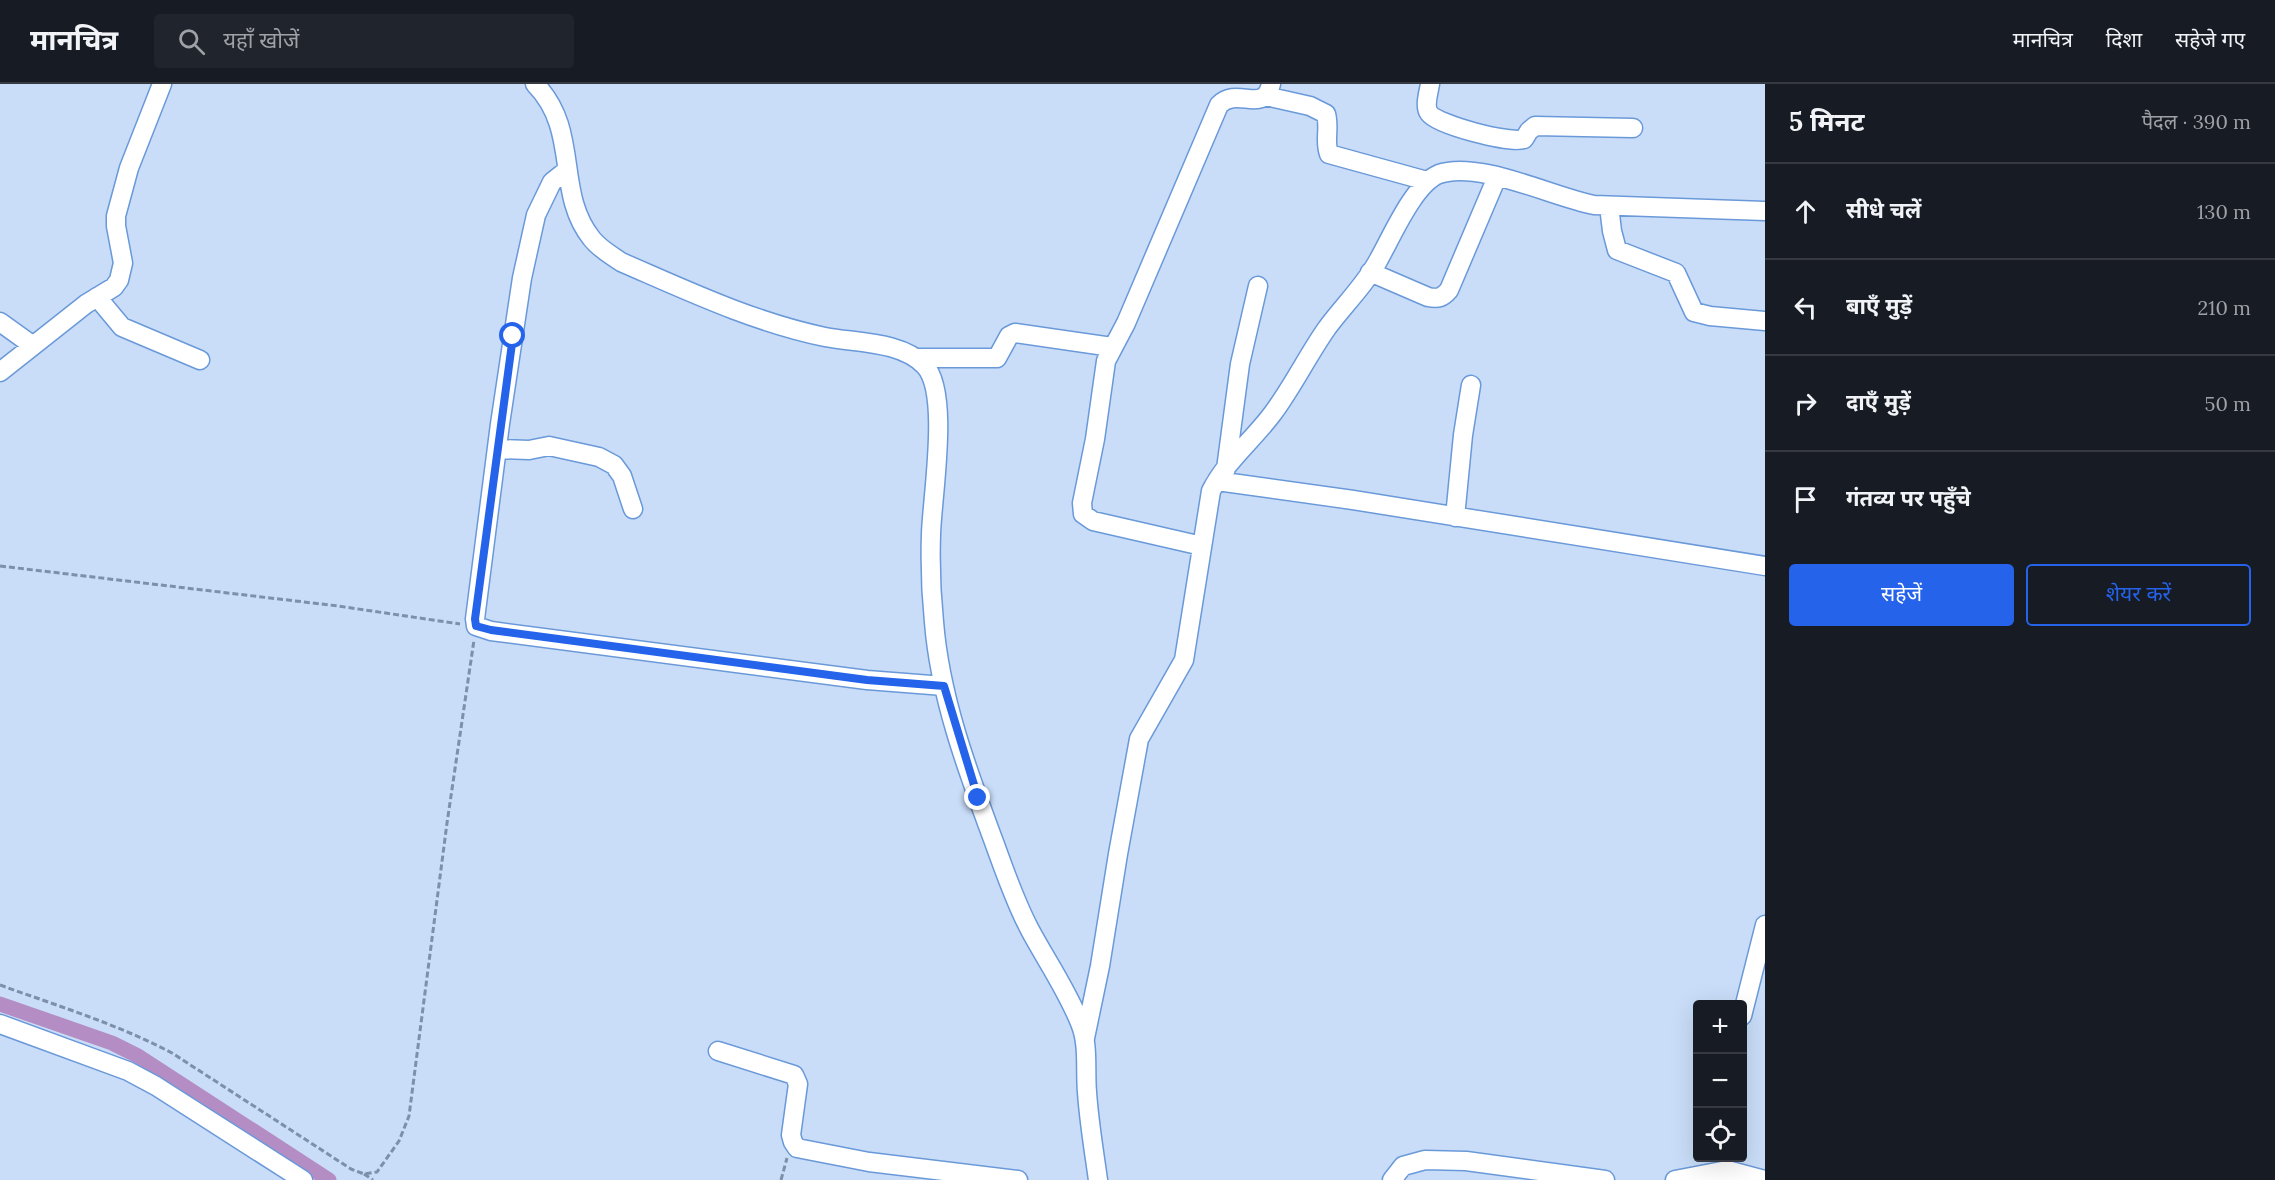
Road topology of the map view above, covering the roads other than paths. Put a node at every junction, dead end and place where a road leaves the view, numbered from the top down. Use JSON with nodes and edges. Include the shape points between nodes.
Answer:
{"nodes":[{"id":1,"x":162,"y":84,"type":"edge"},
{"id":2,"x":535,"y":84,"type":"edge"},
{"id":3,"x":1430,"y":84,"type":"edge"},
{"id":4,"x":1269,"y":90,"type":"edge"},
{"id":5,"x":1632,"y":128,"type":"dead end"},
{"id":6,"x":567,"y":170,"type":"junction"},
{"id":7,"x":1497,"y":177,"type":"junction"},
{"id":8,"x":1427,"y":182,"type":"junction"},
{"id":9,"x":1609,"y":206,"type":"junction"},
{"id":10,"x":1765,"y":211,"type":"edge"},
{"id":11,"x":1370,"y":272,"type":"junction"},
{"id":12,"x":1258,"y":286,"type":"dead end"},
{"id":13,"x":98,"y":297,"type":"junction"},
{"id":14,"x":1765,"y":321,"type":"edge"},
{"id":15,"x":0,"y":322,"type":"edge"},
{"id":16,"x":32,"y":345,"type":"junction"},
{"id":17,"x":1112,"y":347,"type":"junction"},
{"id":18,"x":916,"y":358,"type":"junction"},
{"id":19,"x":200,"y":360,"type":"dead end"},
{"id":20,"x":0,"y":372,"type":"edge"},
{"id":21,"x":1471,"y":385,"type":"dead end"},
{"id":22,"x":497,"y":449,"type":"junction"},
{"id":23,"x":1222,"y":475,"type":"junction"},
{"id":24,"x":633,"y":509,"type":"dead end"},
{"id":25,"x":1455,"y":517,"type":"junction"},
{"id":26,"x":1202,"y":546,"type":"junction"},
{"id":27,"x":1765,"y":566,"type":"edge"},
{"id":28,"x":944,"y":686,"type":"junction"},
{"id":29,"x":1765,"y":925,"type":"edge"},
{"id":30,"x":1763,"y":945,"type":"edge"},
{"id":31,"x":1747,"y":1002,"type":"edge"},
{"id":32,"x":0,"y":1024,"type":"edge"},
{"id":33,"x":1084,"y":1040,"type":"junction"},
{"id":34,"x":718,"y":1051,"type":"dead end"},
{"id":35,"x":1702,"y":1166,"type":"edge"},
{"id":36,"x":303,"y":1180,"type":"edge"},
{"id":37,"x":1018,"y":1180,"type":"edge"},
{"id":38,"x":1098,"y":1180,"type":"edge"},
{"id":39,"x":1392,"y":1180,"type":"edge"},
{"id":40,"x":1605,"y":1180,"type":"edge"},
{"id":41,"x":1675,"y":1180,"type":"edge"},
{"id":42,"x":1765,"y":1180,"type":"edge"}],
"edges":[{"from":1,"to":13,"type":"street","via":[[129,168],[116,216],[123,270],[114,287]]},
{"from":2,"to":6,"type":"street","via":[[557,114]]},
{"from":3,"to":5,"type":"street","via":[[1427,108],[1435,117],[1468,131],[1512,141],[1524,139],[1534,126]]},
{"from":4,"to":8,"type":"street","via":[[1326,114],[1329,154]]},
{"from":4,"to":17,"type":"street","via":[[1261,100],[1225,99],[1219,105],[1126,323]]},
{"from":6,"to":18,"type":"street","via":[[581,222],[592,239],[621,262],[745,315],[796,331],[886,347]]},
{"from":6,"to":22,"type":"street","via":[[547,190],[536,215],[522,278]]},
{"from":7,"to":8,"type":"street","via":[[1449,172]]},
{"from":7,"to":9,"type":"street","via":[[1575,202]]},
{"from":7,"to":11,"type":"street","via":[[1443,297],[1428,297]]},
{"from":8,"to":11,"type":"street"},
{"from":9,"to":10,"type":"street"},
{"from":9,"to":14,"type":"street","via":[[1617,250],[1676,273],[1694,312]]},
{"from":11,"to":23,"type":"street","via":[[1326,329],[1274,412]]},
{"from":12,"to":23,"type":"street","via":[[1240,364]]},
{"from":13,"to":16,"type":"street"},
{"from":13,"to":19,"type":"street","via":[[122,327]]},
{"from":15,"to":16,"type":"street"},
{"from":16,"to":20,"type":"street"},
{"from":17,"to":18,"type":"street","via":[[1015,333],[1009,336],[997,358]]},
{"from":17,"to":26,"type":"street","via":[[1106,361],[1083,514],[1093,521]]},
{"from":18,"to":28,"type":"street","via":[[926,367],[936,391],[938,438],[931,570],[934,624]]},
{"from":21,"to":25,"type":"street"},
{"from":22,"to":24,"type":"street","via":[[549,446],[600,457],[614,465],[622,476]]},
{"from":22,"to":28,"type":"street","via":[[475,619],[478,627],[867,680]]},
{"from":23,"to":25,"type":"street"},
{"from":23,"to":26,"type":"street","via":[[1211,491]]},
{"from":25,"to":27,"type":"street"},
{"from":26,"to":33,"type":"street","via":[[1184,660],[1139,739]]},
{"from":28,"to":33,"type":"street","via":[[978,798],[1012,889],[1081,1024]]},
{"from":29,"to":30,"type":"street"},
{"from":30,"to":31,"type":"street"},
{"from":32,"to":36,"type":"street","via":[[128,1071]]},
{"from":33,"to":38,"type":"street"},
{"from":34,"to":37,"type":"street","via":[[794,1076],[798,1084],[791,1135],[797,1148],[869,1162]]},
{"from":35,"to":41,"type":"street"},
{"from":35,"to":42,"type":"street"},
{"from":39,"to":40,"type":"street","via":[[1403,1166],[1425,1160],[1466,1161]]}]}
